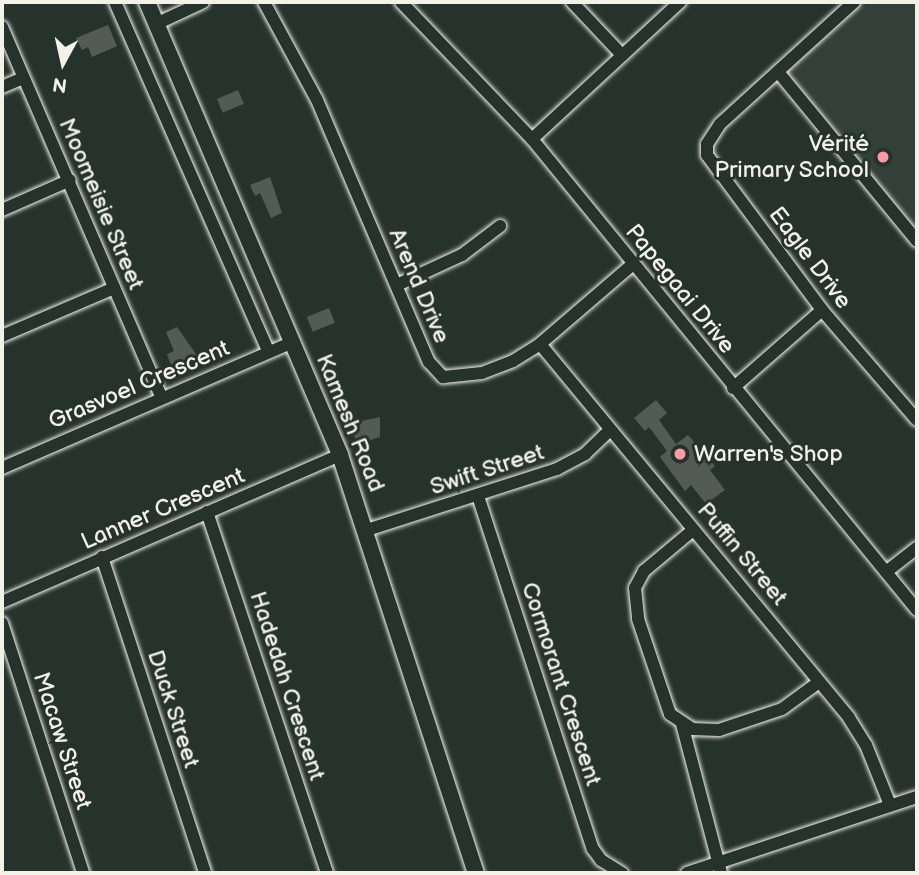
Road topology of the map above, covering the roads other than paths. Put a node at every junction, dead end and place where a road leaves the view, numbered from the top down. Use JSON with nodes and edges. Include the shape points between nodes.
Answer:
{"nodes":[{"id":1,"x":115,"y":2,"type":"edge"},
{"id":2,"x":147,"y":2,"type":"edge"},
{"id":3,"x":203,"y":2,"type":"edge"},
{"id":4,"x":264,"y":2,"type":"edge"},
{"id":5,"x":401,"y":2,"type":"edge"},
{"id":6,"x":572,"y":2,"type":"edge"},
{"id":7,"x":680,"y":2,"type":"edge"},
{"id":8,"x":854,"y":2,"type":"edge"},
{"id":9,"x":156,"y":24,"type":"junction"},
{"id":10,"x":2,"y":27,"type":"edge"},
{"id":11,"x":622,"y":55,"type":"junction"},
{"id":12,"x":779,"y":73,"type":"junction"},
{"id":13,"x":23,"y":78,"type":"junction"},
{"id":14,"x":2,"y":87,"type":"edge"},
{"id":15,"x":532,"y":139,"type":"junction"},
{"id":16,"x":69,"y":180,"type":"junction"},
{"id":17,"x":2,"y":210,"type":"edge"},
{"id":18,"x":500,"y":226,"type":"dead end"},
{"id":19,"x":917,"y":241,"type":"edge"},
{"id":20,"x":633,"y":264,"type":"junction"},
{"id":21,"x":397,"y":285,"type":"junction"},
{"id":22,"x":114,"y":288,"type":"junction"},
{"id":23,"x":822,"y":310,"type":"junction"},
{"id":24,"x":2,"y":336,"type":"edge"},
{"id":25,"x":293,"y":342,"type":"junction"},
{"id":26,"x":540,"y":344,"type":"junction"},
{"id":27,"x":269,"y":352,"type":"junction"},
{"id":28,"x":733,"y":388,"type":"junction"},
{"id":29,"x":162,"y":398,"type":"junction"},
{"id":30,"x":917,"y":420,"type":"edge"},
{"id":31,"x":609,"y":431,"type":"junction"},
{"id":32,"x":341,"y":455,"type":"junction"},
{"id":33,"x":2,"y":468,"type":"edge"},
{"id":34,"x":478,"y":496,"type":"junction"},
{"id":35,"x":207,"y":512,"type":"junction"},
{"id":36,"x":368,"y":530,"type":"junction"},
{"id":37,"x":693,"y":530,"type":"junction"},
{"id":38,"x":917,"y":548,"type":"edge"},
{"id":39,"x":102,"y":557,"type":"junction"},
{"id":40,"x":886,"y":572,"type":"junction"},
{"id":41,"x":2,"y":602,"type":"edge"},
{"id":42,"x":917,"y":610,"type":"edge"},
{"id":43,"x":2,"y":623,"type":"edge"},
{"id":44,"x":819,"y":682,"type":"junction"},
{"id":45,"x":682,"y":724,"type":"junction"},
{"id":46,"x":917,"y":797,"type":"edge"},
{"id":47,"x":890,"y":805,"type":"junction"},
{"id":48,"x":720,"y":869,"type":"edge"},
{"id":49,"x":83,"y":873,"type":"edge"},
{"id":50,"x":205,"y":873,"type":"edge"},
{"id":51,"x":327,"y":873,"type":"edge"},
{"id":52,"x":476,"y":873,"type":"edge"},
{"id":53,"x":622,"y":873,"type":"edge"},
{"id":54,"x":687,"y":873,"type":"edge"}],
"edges":[{"from":1,"to":27,"type":"street"},
{"from":2,"to":9,"type":"street","name":"Kamesh Road"},
{"from":3,"to":9,"type":"street"},
{"from":4,"to":21,"type":"street","name":"Arend Drive","via":[[317,100]]},
{"from":5,"to":15,"type":"street","name":"Papegaai Drive"},
{"from":6,"to":11,"type":"street"},
{"from":7,"to":11,"type":"street"},
{"from":8,"to":12,"type":"street","name":"Eagle Drive"},
{"from":9,"to":25,"type":"street","name":"Kamesh Road"},
{"from":10,"to":13,"type":"street","name":"Moomeisie Street"},
{"from":11,"to":15,"type":"street"},
{"from":12,"to":19,"type":"street"},
{"from":12,"to":23,"type":"street","name":"Eagle Drive","via":[[720,124],[707,144],[707,155]]},
{"from":13,"to":14,"type":"street"},
{"from":13,"to":16,"type":"street","name":"Moomeisie Street"},
{"from":15,"to":20,"type":"street","name":"Papegaai Drive"},
{"from":16,"to":17,"type":"street"},
{"from":16,"to":22,"type":"street","name":"Moomeisie Street"},
{"from":18,"to":21,"type":"street","via":[[462,255]]},
{"from":20,"to":26,"type":"street","name":"Arend Drive"},
{"from":20,"to":28,"type":"street","name":"Papegaai Drive"},
{"from":21,"to":26,"type":"street","name":"Arend Drive","via":[[429,362],[443,377],[498,369]]},
{"from":22,"to":24,"type":"street"},
{"from":22,"to":29,"type":"street","name":"Moomeisie Street"},
{"from":23,"to":28,"type":"street"},
{"from":23,"to":30,"type":"street","name":"Eagle Drive"},
{"from":25,"to":27,"type":"street","name":"Grasvoel Crescent"},
{"from":25,"to":32,"type":"street","name":"Kamesh Road"},
{"from":26,"to":31,"type":"street","name":"Puffin Street"},
{"from":27,"to":29,"type":"street","name":"Grasvoel Crescent"},
{"from":28,"to":40,"type":"street","name":"Papegaai Drive"},
{"from":29,"to":33,"type":"street","name":"Grasvoel Crescent"},
{"from":31,"to":34,"type":"street","name":"Swift Street","via":[[572,462]]},
{"from":31,"to":37,"type":"street","name":"Puffin Street"},
{"from":32,"to":35,"type":"street","name":"Lanner Crescent"},
{"from":32,"to":36,"type":"street","name":"Kamesh Road"},
{"from":34,"to":36,"type":"street","name":"Swift Street"},
{"from":34,"to":53,"type":"street","name":"Cormorant Crescent","via":[[593,849]]},
{"from":35,"to":39,"type":"street","name":"Lanner Crescent"},
{"from":35,"to":51,"type":"street","name":"Hadedah Crescent"},
{"from":36,"to":52,"type":"street","name":"Kamesh Road"},
{"from":37,"to":44,"type":"street","name":"Puffin Street"},
{"from":37,"to":45,"type":"street","via":[[644,571],[634,599],[670,714]]},
{"from":38,"to":40,"type":"street"},
{"from":39,"to":41,"type":"street","name":"Lanner Crescent"},
{"from":39,"to":50,"type":"street","name":"Duck Street"},
{"from":40,"to":42,"type":"street","name":"Papegaai Drive"},
{"from":43,"to":49,"type":"street","name":"Macaw Street"},
{"from":44,"to":45,"type":"street","via":[[782,709],[719,730],[701,732]]},
{"from":44,"to":47,"type":"street","name":"Puffin Street","via":[[859,732]]},
{"from":45,"to":48,"type":"street"},
{"from":46,"to":47,"type":"street"},
{"from":47,"to":48,"type":"street"},
{"from":48,"to":54,"type":"street"}]}
